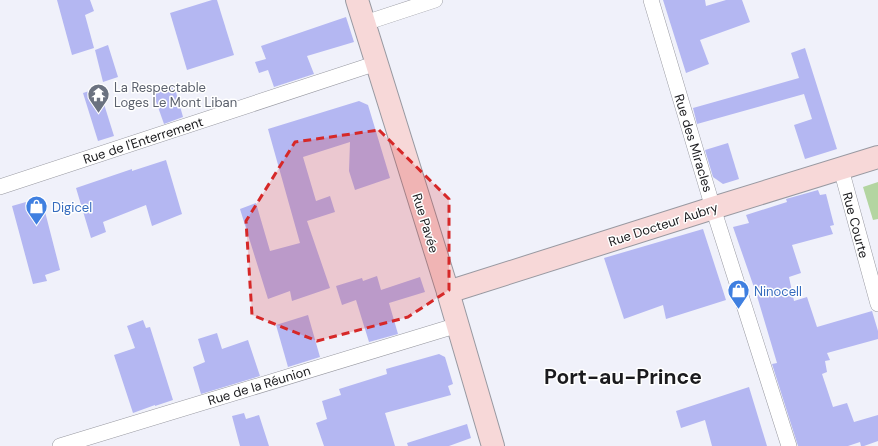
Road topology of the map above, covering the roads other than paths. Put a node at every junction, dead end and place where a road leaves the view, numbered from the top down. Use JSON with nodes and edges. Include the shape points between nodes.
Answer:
{"nodes":[{"id":1,"x":357,"y":0,"type":"edge"},
{"id":2,"x":435,"y":0,"type":"edge"},
{"id":3,"x":651,"y":0,"type":"edge"},
{"id":4,"x":365,"y":23,"type":"junction"},
{"id":5,"x":377,"y":64,"type":"junction"},
{"id":6,"x":878,"y":157,"type":"edge"},
{"id":7,"x":841,"y":169,"type":"junction"},
{"id":8,"x":0,"y":187,"type":"edge"},
{"id":9,"x":713,"y":208,"type":"junction"},
{"id":10,"x":448,"y":292,"type":"junction"},
{"id":11,"x":878,"y":304,"type":"edge"},
{"id":12,"x":458,"y":325,"type":"junction"},
{"id":13,"x":60,"y":446,"type":"edge"},
{"id":14,"x":493,"y":446,"type":"edge"},
{"id":15,"x":789,"y":446,"type":"edge"}],
"edges":[{"from":1,"to":4,"type":"main road","name":"Rue Pavée"},
{"from":2,"to":4,"type":"street"},
{"from":3,"to":9,"type":"street","name":"Rue des Miracles"},
{"from":4,"to":5,"type":"main road","name":"Rue Pavée"},
{"from":5,"to":8,"type":"street","name":"Rue de l'Enterrement"},
{"from":5,"to":10,"type":"main road","name":"Rue Pavée"},
{"from":6,"to":7,"type":"main road","name":"Rue Docteur Aubry"},
{"from":7,"to":9,"type":"main road","name":"Rue Docteur Aubry"},
{"from":7,"to":11,"type":"street","name":"Rue Courte"},
{"from":9,"to":10,"type":"main road","name":"Rue Docteur Aubry"},
{"from":9,"to":15,"type":"street","name":"Rue des Miracles"},
{"from":10,"to":12,"type":"main road","name":"Rue Pavée"},
{"from":12,"to":13,"type":"street","name":"Rue de la Réunion"},
{"from":12,"to":14,"type":"main road","name":"Rue Pavée"}]}
